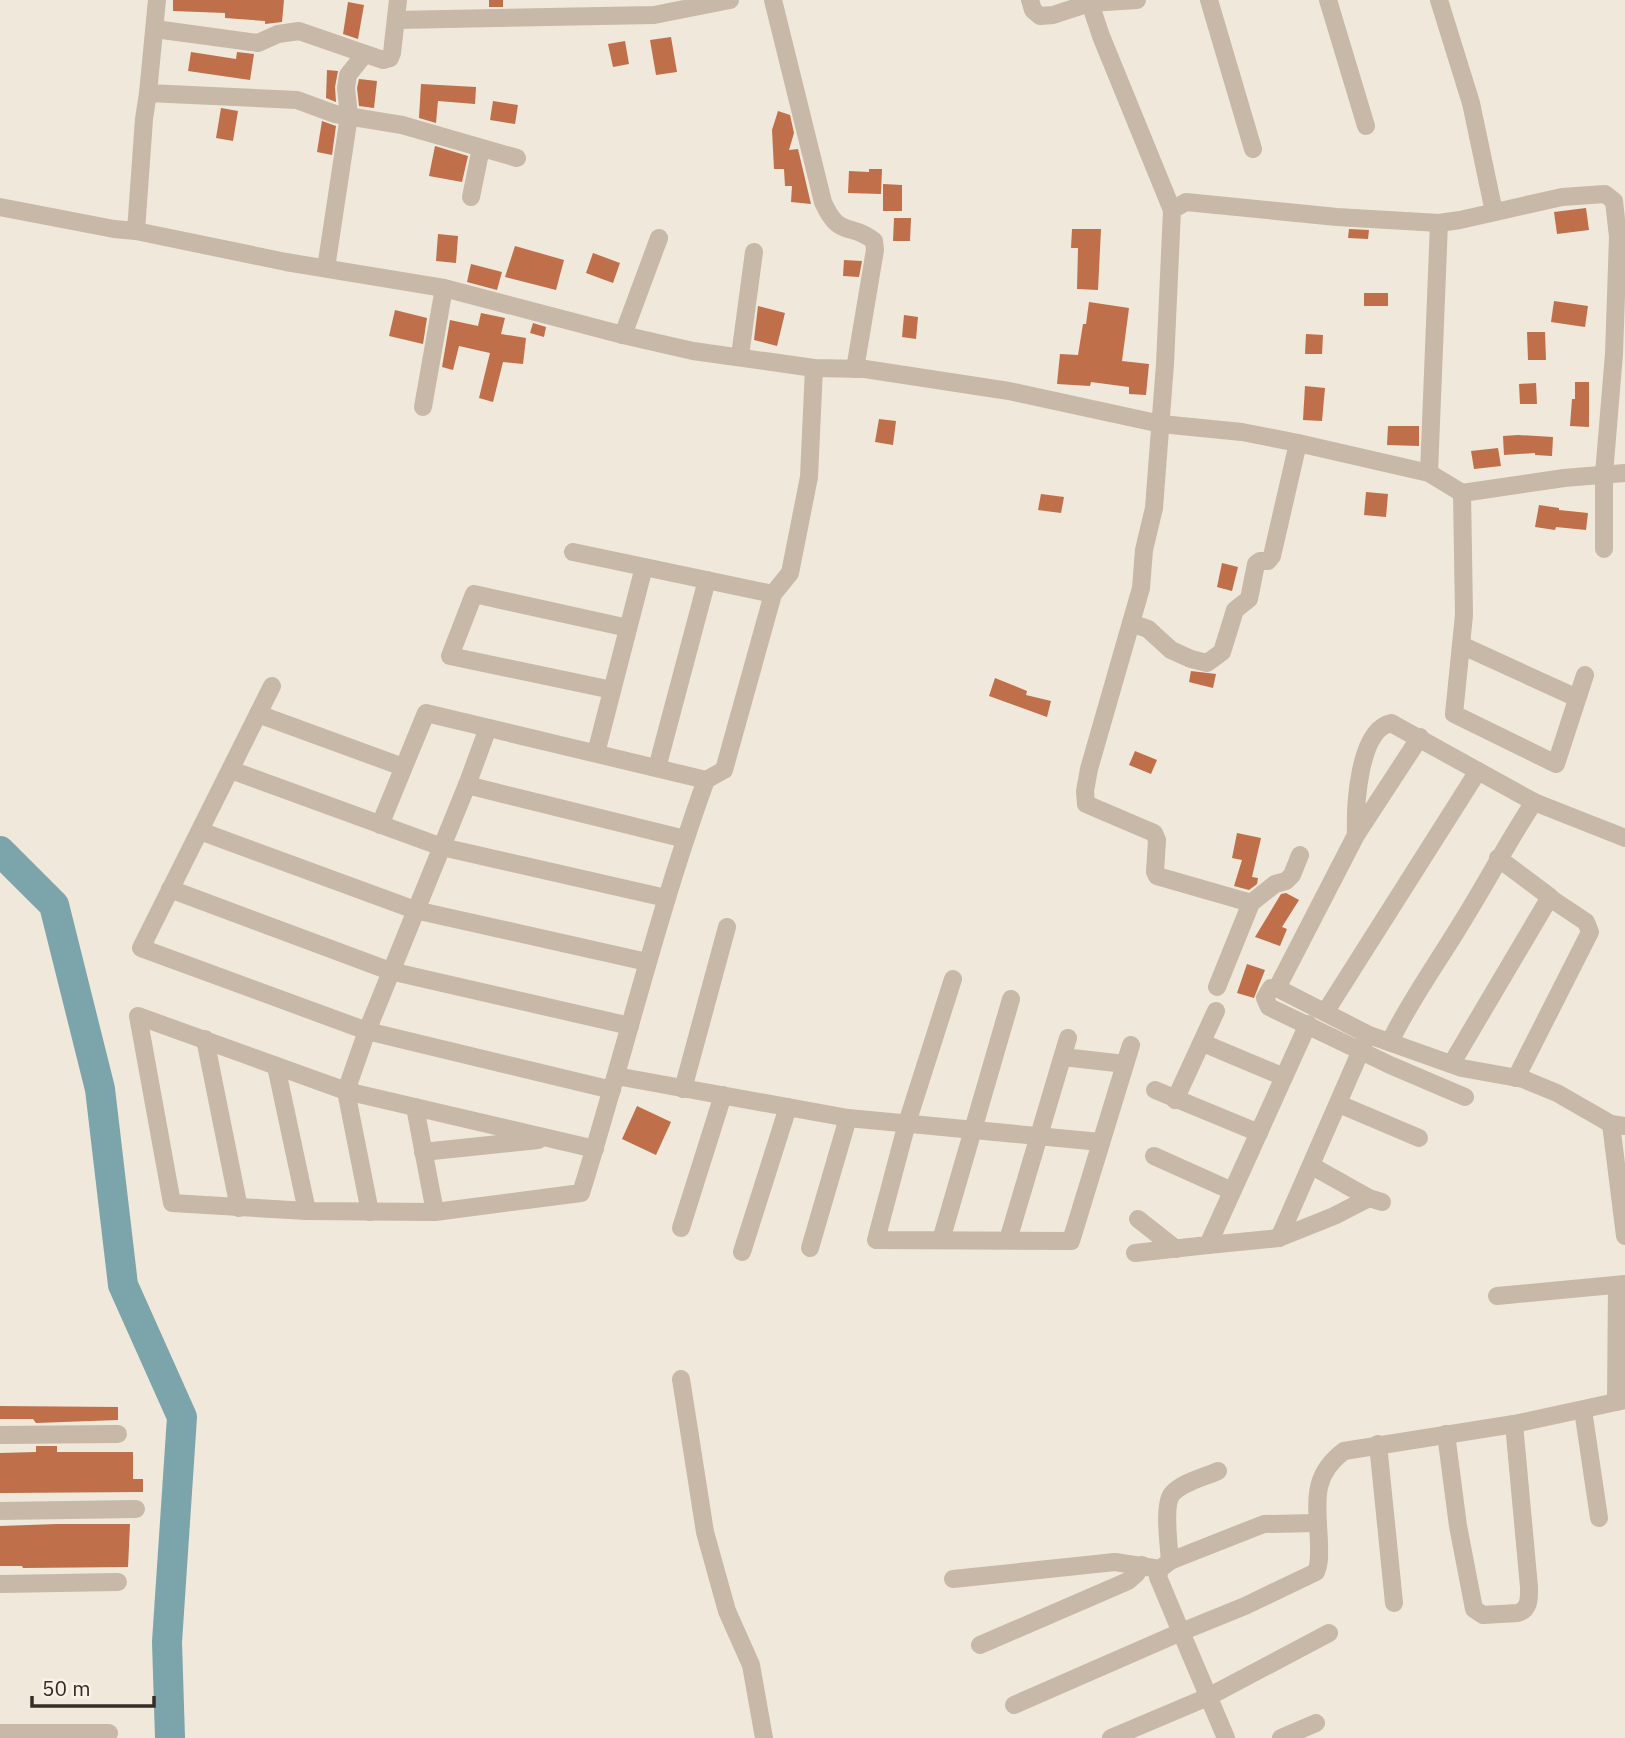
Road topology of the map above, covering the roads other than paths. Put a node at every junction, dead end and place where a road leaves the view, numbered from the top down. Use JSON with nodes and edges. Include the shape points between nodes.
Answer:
{"nodes":[{"id":1,"x":157,"y":0,"type":"edge"},
{"id":2,"x":398,"y":0,"type":"edge"},
{"id":3,"x":730,"y":0,"type":"edge"},
{"id":4,"x":773,"y":0,"type":"edge"},
{"id":5,"x":1030,"y":0,"type":"edge"},
{"id":6,"x":1137,"y":0,"type":"edge"},
{"id":7,"x":1209,"y":0,"type":"edge"},
{"id":8,"x":1328,"y":0,"type":"edge"},
{"id":9,"x":1439,"y":0,"type":"edge"},
{"id":10,"x":1090,"y":4,"type":"junction"},
{"id":11,"x":396,"y":20,"type":"junction"},
{"id":12,"x":155,"y":29,"type":"junction"},
{"id":13,"x":364,"y":55,"type":"junction"},
{"id":14,"x":148,"y":93,"type":"junction"},
{"id":15,"x":349,"y":116,"type":"junction"},
{"id":16,"x":1366,"y":126,"type":"dead end"},
{"id":17,"x":481,"y":148,"type":"junction"},
{"id":18,"x":1253,"y":149,"type":"dead end"},
{"id":19,"x":517,"y":158,"type":"dead end"},
{"id":20,"x":471,"y":197,"type":"dead end"},
{"id":21,"x":0,"y":207,"type":"edge"},
{"id":22,"x":1172,"y":210,"type":"junction"},
{"id":23,"x":1494,"y":212,"type":"junction"},
{"id":24,"x":1439,"y":223,"type":"junction"},
{"id":25,"x":136,"y":230,"type":"junction"},
{"id":26,"x":659,"y":238,"type":"dead end"},
{"id":27,"x":754,"y":252,"type":"dead end"},
{"id":28,"x":326,"y":268,"type":"junction"},
{"id":29,"x":444,"y":288,"type":"junction"},
{"id":30,"x":623,"y":335,"type":"junction"},
{"id":31,"x":740,"y":356,"type":"junction"},
{"id":32,"x":814,"y":368,"type":"junction"},
{"id":33,"x":855,"y":369,"type":"junction"},
{"id":34,"x":423,"y":407,"type":"dead end"},
{"id":35,"x":1161,"y":424,"type":"junction"},
{"id":36,"x":1298,"y":443,"type":"junction"},
{"id":37,"x":1429,"y":473,"type":"junction"},
{"id":38,"x":1625,"y":473,"type":"edge"},
{"id":39,"x":1604,"y":474,"type":"junction"},
{"id":40,"x":1462,"y":493,"type":"junction"},
{"id":41,"x":1604,"y":548,"type":"dead end"},
{"id":42,"x":573,"y":552,"type":"dead end"},
{"id":43,"x":644,"y":567,"type":"junction"},
{"id":44,"x":707,"y":580,"type":"junction"},
{"id":45,"x":773,"y":594,"type":"junction"},
{"id":46,"x":1131,"y":623,"type":"junction"},
{"id":47,"x":628,"y":628,"type":"junction"},
{"id":48,"x":1461,"y":645,"type":"junction"},
{"id":49,"x":1585,"y":675,"type":"dead end"},
{"id":50,"x":272,"y":685,"type":"dead end"},
{"id":51,"x":612,"y":690,"type":"junction"},
{"id":52,"x":1577,"y":698,"type":"junction"},
{"id":53,"x":258,"y":714,"type":"junction"},
{"id":54,"x":488,"y":728,"type":"junction"},
{"id":55,"x":1420,"y":737,"type":"junction"},
{"id":56,"x":596,"y":753,"type":"junction"},
{"id":57,"x":403,"y":767,"type":"junction"},
{"id":58,"x":657,"y":768,"type":"junction"},
{"id":59,"x":231,"y":771,"type":"junction"},
{"id":60,"x":1478,"y":771,"type":"junction"},
{"id":61,"x":706,"y":780,"type":"junction"},
{"id":62,"x":467,"y":785,"type":"junction"},
{"id":63,"x":1534,"y":802,"type":"junction"},
{"id":64,"x":380,"y":825,"type":"junction"},
{"id":65,"x":200,"y":831,"type":"junction"},
{"id":66,"x":1356,"y":835,"type":"junction"},
{"id":67,"x":1625,"y":838,"type":"edge"},
{"id":68,"x":685,"y":839,"type":"junction"},
{"id":69,"x":442,"y":847,"type":"junction"},
{"id":70,"x":1300,"y":855,"type":"dead end"},
{"id":71,"x":1498,"y":858,"type":"junction"},
{"id":72,"x":170,"y":889,"type":"junction"},
{"id":73,"x":666,"y":898,"type":"junction"},
{"id":74,"x":1550,"y":898,"type":"junction"},
{"id":75,"x":1251,"y":903,"type":"junction"},
{"id":76,"x":415,"y":911,"type":"junction"},
{"id":77,"x":727,"y":928,"type":"dead end"},
{"id":78,"x":648,"y":962,"type":"junction"},
{"id":79,"x":390,"y":971,"type":"junction"},
{"id":80,"x":953,"y":979,"type":"dead end"},
{"id":81,"x":1217,"y":987,"type":"dead end"},
{"id":82,"x":1277,"y":988,"type":"junction"},
{"id":83,"x":1011,"y":999,"type":"dead end"},
{"id":84,"x":1216,"y":1011,"type":"dead end"},
{"id":85,"x":1326,"y":1011,"type":"junction"},
{"id":86,"x":1308,"y":1024,"type":"junction"},
{"id":87,"x":630,"y":1026,"type":"junction"},
{"id":88,"x":367,"y":1031,"type":"junction"},
{"id":89,"x":1068,"y":1038,"type":"dead end"},
{"id":90,"x":205,"y":1039,"type":"junction"},
{"id":91,"x":1365,"y":1042,"type":"junction"},
{"id":92,"x":1390,"y":1042,"type":"junction"},
{"id":93,"x":1203,"y":1043,"type":"junction"},
{"id":94,"x":1131,"y":1045,"type":"dead end"},
{"id":95,"x":1063,"y":1057,"type":"junction"},
{"id":96,"x":1452,"y":1063,"type":"junction"},
{"id":97,"x":1125,"y":1064,"type":"junction"},
{"id":98,"x":276,"y":1066,"type":"junction"},
{"id":99,"x":1284,"y":1077,"type":"junction"},
{"id":100,"x":1516,"y":1078,"type":"junction"},
{"id":101,"x":614,"y":1083,"type":"junction"},
{"id":102,"x":683,"y":1089,"type":"junction"},
{"id":103,"x":1155,"y":1090,"type":"dead end"},
{"id":104,"x":346,"y":1091,"type":"junction"},
{"id":105,"x":723,"y":1096,"type":"junction"},
{"id":106,"x":1465,"y":1097,"type":"dead end"},
{"id":107,"x":1175,"y":1100,"type":"junction"},
{"id":108,"x":1339,"y":1104,"type":"junction"},
{"id":109,"x":415,"y":1107,"type":"junction"},
{"id":110,"x":788,"y":1107,"type":"junction"},
{"id":111,"x":848,"y":1118,"type":"junction"},
{"id":112,"x":907,"y":1123,"type":"junction"},
{"id":113,"x":1618,"y":1125,"type":"edge"},
{"id":114,"x":973,"y":1130,"type":"junction"},
{"id":115,"x":1259,"y":1133,"type":"junction"},
{"id":116,"x":1039,"y":1136,"type":"junction"},
{"id":117,"x":1419,"y":1138,"type":"dead end"},
{"id":118,"x":554,"y":1139,"type":"junction"},
{"id":119,"x":1101,"y":1142,"type":"junction"},
{"id":120,"x":594,"y":1149,"type":"junction"},
{"id":121,"x":423,"y":1152,"type":"junction"},
{"id":122,"x":1154,"y":1156,"type":"dead end"},
{"id":123,"x":1312,"y":1166,"type":"junction"},
{"id":124,"x":1233,"y":1191,"type":"junction"},
{"id":125,"x":239,"y":1209,"type":"junction"},
{"id":126,"x":306,"y":1211,"type":"junction"},
{"id":127,"x":370,"y":1212,"type":"junction"},
{"id":128,"x":435,"y":1212,"type":"junction"},
{"id":129,"x":1138,"y":1219,"type":"dead end"},
{"id":130,"x":681,"y":1228,"type":"dead end"},
{"id":131,"x":1625,"y":1236,"type":"edge"},
{"id":132,"x":1279,"y":1238,"type":"junction"},
{"id":133,"x":941,"y":1240,"type":"junction"},
{"id":134,"x":1008,"y":1240,"type":"junction"},
{"id":135,"x":1208,"y":1245,"type":"junction"},
{"id":136,"x":810,"y":1248,"type":"dead end"},
{"id":137,"x":1176,"y":1249,"type":"junction"},
{"id":138,"x":742,"y":1252,"type":"dead end"},
{"id":139,"x":1135,"y":1253,"type":"dead end"},
{"id":140,"x":1621,"y":1284,"type":"edge"},
{"id":141,"x":1497,"y":1296,"type":"dead end"},
{"id":142,"x":681,"y":1379,"type":"dead end"},
{"id":143,"x":1620,"y":1401,"type":"edge"},
{"id":144,"x":1583,"y":1410,"type":"junction"},
{"id":145,"x":1514,"y":1424,"type":"junction"},
{"id":146,"x":118,"y":1434,"type":"dead end"},
{"id":147,"x":1446,"y":1434,"type":"junction"},
{"id":148,"x":0,"y":1435,"type":"edge"},
{"id":149,"x":1378,"y":1444,"type":"junction"},
{"id":150,"x":1218,"y":1471,"type":"dead end"},
{"id":151,"x":136,"y":1509,"type":"dead end"},
{"id":152,"x":0,"y":1511,"type":"edge"},
{"id":153,"x":1599,"y":1518,"type":"dead end"},
{"id":154,"x":1317,"y":1524,"type":"junction"},
{"id":155,"x":1142,"y":1565,"type":"junction"},
{"id":156,"x":1165,"y":1565,"type":"junction"},
{"id":157,"x":953,"y":1579,"type":"dead end"},
{"id":158,"x":118,"y":1582,"type":"dead end"},
{"id":159,"x":0,"y":1584,"type":"edge"},
{"id":160,"x":1394,"y":1602,"type":"dead end"},
{"id":161,"x":1181,"y":1632,"type":"junction"},
{"id":162,"x":1329,"y":1633,"type":"dead end"},
{"id":163,"x":979,"y":1645,"type":"dead end"},
{"id":164,"x":1208,"y":1697,"type":"junction"},
{"id":165,"x":1014,"y":1705,"type":"dead end"},
{"id":166,"x":1316,"y":1723,"type":"dead end"},
{"id":167,"x":0,"y":1733,"type":"edge"},
{"id":168,"x":109,"y":1733,"type":"dead end"},
{"id":169,"x":764,"y":1738,"type":"edge"},
{"id":170,"x":1111,"y":1738,"type":"edge"},
{"id":171,"x":1226,"y":1738,"type":"edge"},
{"id":172,"x":1281,"y":1738,"type":"edge"}],
"edges":[{"from":1,"to":12,"type":"street"},
{"from":2,"to":11,"type":"street"},
{"from":3,"to":11,"type":"street","via":[[654,15]]},
{"from":4,"to":33,"type":"street","via":[[823,202],[836,225],[874,241]]},
{"from":5,"to":10,"type":"street","via":[[1040,16]]},
{"from":6,"to":10,"type":"street"},
{"from":7,"to":18,"type":"street"},
{"from":8,"to":16,"type":"street"},
{"from":9,"to":23,"type":"street","via":[[1471,103]]},
{"from":10,"to":22,"type":"street"},
{"from":11,"to":13,"type":"street","via":[[390,58]]},
{"from":12,"to":13,"type":"street","via":[[258,43],[299,31]]},
{"from":12,"to":14,"type":"street"},
{"from":13,"to":15,"type":"street","via":[[348,75]]},
{"from":14,"to":15,"type":"street","via":[[297,100]]},
{"from":14,"to":25,"type":"street"},
{"from":15,"to":17,"type":"street","via":[[402,125]]},
{"from":15,"to":28,"type":"street"},
{"from":17,"to":19,"type":"street"},
{"from":17,"to":20,"type":"street"},
{"from":21,"to":25,"type":"street"},
{"from":22,"to":24,"type":"street","via":[[1186,202]]},
{"from":22,"to":35,"type":"street"},
{"from":23,"to":24,"type":"street"},
{"from":23,"to":39,"type":"street","via":[[1562,197],[1605,194],[1614,201],[1618,237],[1614,354]]},
{"from":24,"to":37,"type":"street"},
{"from":25,"to":28,"type":"street"},
{"from":26,"to":30,"type":"street"},
{"from":27,"to":31,"type":"street"},
{"from":28,"to":29,"type":"street"},
{"from":29,"to":30,"type":"street"},
{"from":29,"to":34,"type":"street"},
{"from":30,"to":31,"type":"street"},
{"from":31,"to":32,"type":"street"},
{"from":32,"to":33,"type":"street"},
{"from":32,"to":45,"type":"street","via":[[809,477],[790,573]]},
{"from":33,"to":35,"type":"street","via":[[1009,391]]},
{"from":35,"to":36,"type":"street"},
{"from":35,"to":46,"type":"street","via":[[1154,508]]},
{"from":36,"to":37,"type":"street"},
{"from":36,"to":46,"type":"street","via":[[1272,556],[1256,564],[1249,599],[1235,610],[1222,652],[1207,663],[1191,659],[1171,650],[1148,629]]},
{"from":37,"to":40,"type":"street"},
{"from":38,"to":39,"type":"street"},
{"from":39,"to":40,"type":"street"},
{"from":39,"to":41,"type":"street"},
{"from":40,"to":48,"type":"street"},
{"from":42,"to":43,"type":"street"},
{"from":43,"to":44,"type":"street"},
{"from":43,"to":47,"type":"street"},
{"from":44,"to":45,"type":"street"},
{"from":44,"to":58,"type":"street"},
{"from":45,"to":61,"type":"street","via":[[724,771]]},
{"from":46,"to":75,"type":"street","via":[[1089,769],[1086,804],[1154,833],[1157,876]]},
{"from":47,"to":51,"type":"street"},
{"from":47,"to":51,"type":"street","via":[[474,594],[450,656]]},
{"from":48,"to":52,"type":"street"},
{"from":48,"to":52,"type":"street","via":[[1454,714],[1556,764]]},
{"from":49,"to":52,"type":"street"},
{"from":50,"to":53,"type":"street"},
{"from":51,"to":56,"type":"street"},
{"from":53,"to":57,"type":"street"},
{"from":53,"to":59,"type":"street"},
{"from":54,"to":56,"type":"street"},
{"from":54,"to":57,"type":"street","via":[[426,713]]},
{"from":54,"to":62,"type":"street"},
{"from":55,"to":60,"type":"street"},
{"from":55,"to":66,"type":"street"},
{"from":55,"to":66,"type":"street","via":[[1392,723],[1375,733],[1356,797]]},
{"from":56,"to":58,"type":"street"},
{"from":57,"to":64,"type":"street"},
{"from":58,"to":61,"type":"street"},
{"from":59,"to":64,"type":"street"},
{"from":59,"to":65,"type":"street"},
{"from":60,"to":63,"type":"street"},
{"from":60,"to":85,"type":"street"},
{"from":61,"to":68,"type":"street"},
{"from":62,"to":68,"type":"street"},
{"from":62,"to":69,"type":"street"},
{"from":63,"to":67,"type":"street"},
{"from":63,"to":71,"type":"street"},
{"from":64,"to":69,"type":"street"},
{"from":65,"to":72,"type":"street"},
{"from":65,"to":76,"type":"street"},
{"from":66,"to":82,"type":"street"},
{"from":68,"to":73,"type":"street"},
{"from":69,"to":73,"type":"street"},
{"from":69,"to":76,"type":"street"},
{"from":70,"to":75,"type":"street","via":[[1286,881]]},
{"from":71,"to":74,"type":"street"},
{"from":71,"to":92,"type":"street"},
{"from":72,"to":79,"type":"street"},
{"from":72,"to":88,"type":"street","via":[[141,948]]},
{"from":73,"to":78,"type":"street"},
{"from":74,"to":96,"type":"street"},
{"from":74,"to":100,"type":"street","via":[[1586,922],[1590,932]]},
{"from":75,"to":81,"type":"street"},
{"from":76,"to":78,"type":"street"},
{"from":76,"to":79,"type":"street"},
{"from":77,"to":102,"type":"street"},
{"from":78,"to":87,"type":"street"},
{"from":79,"to":87,"type":"street"},
{"from":79,"to":88,"type":"street"},
{"from":80,"to":112,"type":"street"},
{"from":82,"to":85,"type":"street"},
{"from":82,"to":86,"type":"street","via":[[1271,988],[1265,998],[1269,1007]]},
{"from":83,"to":114,"type":"street"},
{"from":84,"to":93,"type":"street"},
{"from":85,"to":91,"type":"street"},
{"from":86,"to":91,"type":"street"},
{"from":86,"to":99,"type":"street"},
{"from":87,"to":101,"type":"street"},
{"from":88,"to":101,"type":"street"},
{"from":88,"to":104,"type":"street"},
{"from":89,"to":95,"type":"street"},
{"from":90,"to":98,"type":"street"},
{"from":90,"to":125,"type":"street"},
{"from":90,"to":125,"type":"street","via":[[138,1016],[172,1203]]},
{"from":91,"to":92,"type":"street"},
{"from":91,"to":106,"type":"street","via":[[1390,1065]]},
{"from":91,"to":108,"type":"street"},
{"from":92,"to":96,"type":"street"},
{"from":93,"to":99,"type":"street"},
{"from":93,"to":107,"type":"street"},
{"from":94,"to":97,"type":"street"},
{"from":95,"to":97,"type":"street"},
{"from":95,"to":116,"type":"street"},
{"from":96,"to":100,"type":"street"},
{"from":97,"to":119,"type":"street"},
{"from":98,"to":104,"type":"street"},
{"from":98,"to":126,"type":"street"},
{"from":99,"to":115,"type":"street"},
{"from":100,"to":113,"type":"street","via":[[1558,1093]]},
{"from":101,"to":102,"type":"street"},
{"from":101,"to":120,"type":"street"},
{"from":102,"to":105,"type":"street"},
{"from":103,"to":107,"type":"street"},
{"from":104,"to":109,"type":"street"},
{"from":104,"to":127,"type":"street"},
{"from":105,"to":110,"type":"street"},
{"from":105,"to":130,"type":"street"},
{"from":107,"to":115,"type":"street"},
{"from":108,"to":117,"type":"street"},
{"from":108,"to":123,"type":"street"},
{"from":109,"to":118,"type":"street"},
{"from":109,"to":121,"type":"street"},
{"from":110,"to":111,"type":"street"},
{"from":110,"to":138,"type":"street"},
{"from":111,"to":112,"type":"street"},
{"from":111,"to":136,"type":"street"},
{"from":112,"to":114,"type":"street"},
{"from":112,"to":133,"type":"street","via":[[876,1240]]},
{"from":113,"to":131,"type":"street"},
{"from":114,"to":116,"type":"street"},
{"from":114,"to":133,"type":"street"},
{"from":115,"to":124,"type":"street"},
{"from":116,"to":119,"type":"street"},
{"from":116,"to":134,"type":"street"},
{"from":118,"to":120,"type":"street"},
{"from":118,"to":121,"type":"street"},
{"from":119,"to":134,"type":"street","via":[[1071,1241]]},
{"from":120,"to":128,"type":"street","via":[[581,1193]]},
{"from":121,"to":128,"type":"street"},
{"from":122,"to":124,"type":"street"},
{"from":123,"to":132,"type":"street"},
{"from":123,"to":132,"type":"street","via":[[1376,1200]]},
{"from":124,"to":135,"type":"street"},
{"from":125,"to":126,"type":"street"},
{"from":126,"to":127,"type":"street"},
{"from":127,"to":128,"type":"street"},
{"from":129,"to":137,"type":"street"},
{"from":132,"to":135,"type":"street"},
{"from":133,"to":134,"type":"street"},
{"from":135,"to":137,"type":"street"},
{"from":137,"to":139,"type":"street"},
{"from":140,"to":141,"type":"street"},
{"from":140,"to":143,"type":"street"},
{"from":142,"to":169,"type":"street","via":[[705,1532],[727,1611],[751,1665]]},
{"from":143,"to":144,"type":"street"},
{"from":144,"to":145,"type":"street"},
{"from":144,"to":153,"type":"street"},
{"from":145,"to":147,"type":"street"},
{"from":145,"to":147,"type":"street","via":[[1529,1587],[1528,1604],[1518,1613],[1483,1615],[1474,1609]]},
{"from":146,"to":148,"type":"street"},
{"from":147,"to":149,"type":"street"},
{"from":149,"to":154,"type":"street","via":[[1344,1451],[1331,1461],[1320,1478]]},
{"from":149,"to":160,"type":"street"},
{"from":150,"to":156,"type":"street","via":[[1170,1497]]},
{"from":151,"to":152,"type":"street"},
{"from":154,"to":156,"type":"street","via":[[1264,1524]]},
{"from":154,"to":161,"type":"street","via":[[1316,1572]]},
{"from":155,"to":156,"type":"street"},
{"from":155,"to":157,"type":"street","via":[[1087,1563]]},
{"from":155,"to":163,"type":"street","via":[[1128,1581]]},
{"from":156,"to":161,"type":"street","via":[[1158,1577]]},
{"from":158,"to":159,"type":"street"},
{"from":161,"to":164,"type":"street"},
{"from":161,"to":165,"type":"street"},
{"from":162,"to":164,"type":"street"},
{"from":164,"to":170,"type":"street"},
{"from":164,"to":171,"type":"street"},
{"from":166,"to":172,"type":"street"},
{"from":167,"to":168,"type":"street"}]}
